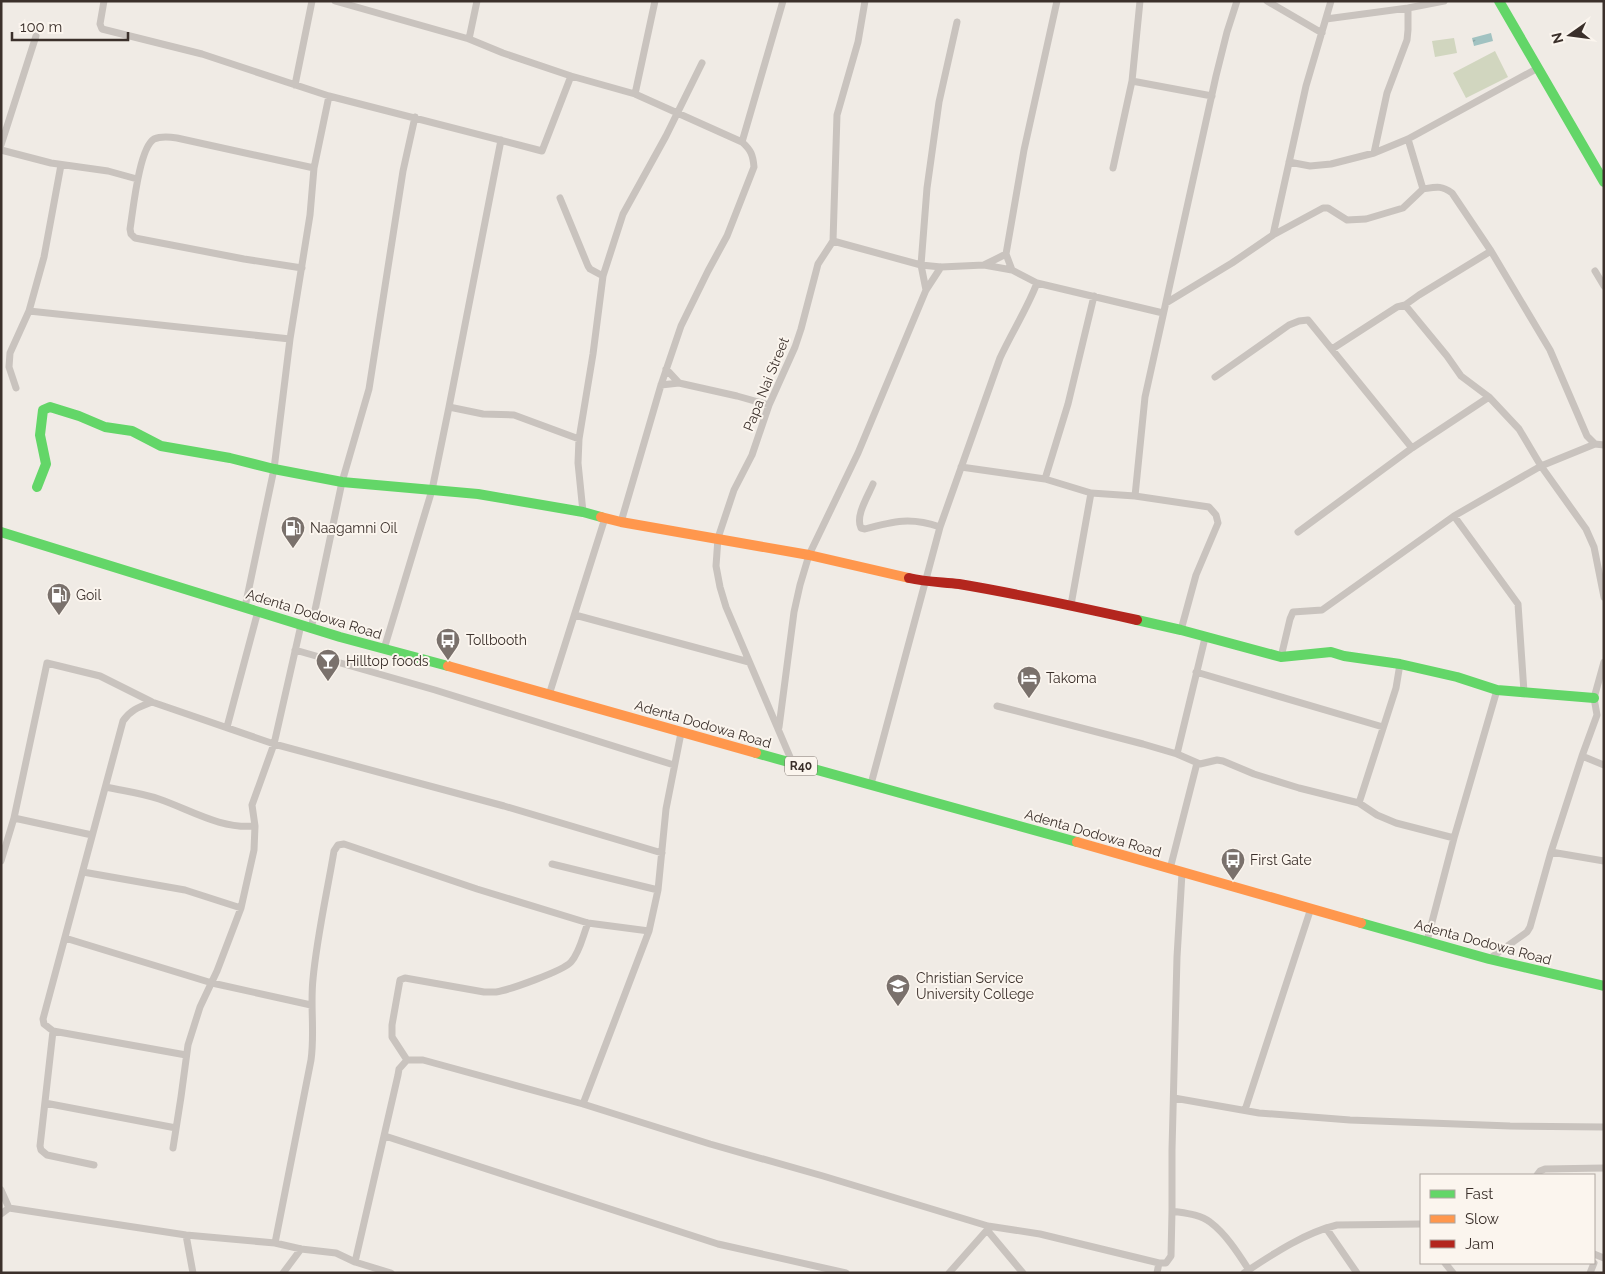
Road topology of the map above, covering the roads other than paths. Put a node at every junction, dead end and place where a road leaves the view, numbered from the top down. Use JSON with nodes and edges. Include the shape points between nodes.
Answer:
{"nodes":[{"id":1,"x":104,"y":1,"type":"edge"},
{"id":2,"x":312,"y":1,"type":"edge"},
{"id":3,"x":335,"y":1,"type":"edge"},
{"id":4,"x":477,"y":1,"type":"edge"},
{"id":5,"x":654,"y":1,"type":"edge"},
{"id":6,"x":783,"y":1,"type":"edge"},
{"id":7,"x":865,"y":1,"type":"edge"},
{"id":8,"x":1057,"y":1,"type":"edge"},
{"id":9,"x":1140,"y":1,"type":"edge"},
{"id":10,"x":1237,"y":1,"type":"edge"},
{"id":11,"x":1267,"y":1,"type":"edge"},
{"id":12,"x":1331,"y":1,"type":"edge"},
{"id":13,"x":1444,"y":1,"type":"edge"},
{"id":14,"x":1499,"y":1,"type":"edge"},
{"id":15,"x":1408,"y":8,"type":"junction"},
{"id":16,"x":1326,"y":19,"type":"junction"},
{"id":17,"x":957,"y":22,"type":"dead end"},
{"id":18,"x":1322,"y":33,"type":"junction"},
{"id":19,"x":36,"y":36,"type":"dead end"},
{"id":20,"x":469,"y":39,"type":"junction"},
{"id":21,"x":702,"y":63,"type":"dead end"},
{"id":22,"x":1538,"y":68,"type":"junction"},
{"id":23,"x":571,"y":76,"type":"junction"},
{"id":24,"x":1132,"y":81,"type":"junction"},
{"id":25,"x":295,"y":85,"type":"junction"},
{"id":26,"x":635,"y":94,"type":"junction"},
{"id":27,"x":329,"y":96,"type":"junction"},
{"id":28,"x":1212,"y":96,"type":"junction"},
{"id":29,"x":676,"y":113,"type":"junction"},
{"id":30,"x":414,"y":117,"type":"junction"},
{"id":31,"x":1408,"y":139,"type":"junction"},
{"id":32,"x":501,"y":140,"type":"junction"},
{"id":33,"x":742,"y":142,"type":"junction"},
{"id":34,"x":1,"y":145,"type":"edge"},
{"id":35,"x":1,"y":150,"type":"edge"},
{"id":36,"x":1374,"y":153,"type":"junction"},
{"id":37,"x":1289,"y":162,"type":"junction"},
{"id":38,"x":61,"y":165,"type":"junction"},
{"id":39,"x":314,"y":168,"type":"junction"},
{"id":40,"x":1113,"y":168,"type":"dead end"},
{"id":41,"x":137,"y":179,"type":"junction"},
{"id":42,"x":1604,"y":182,"type":"edge"},
{"id":43,"x":1423,"y":189,"type":"junction"},
{"id":44,"x":560,"y":198,"type":"dead end"},
{"id":45,"x":1273,"y":235,"type":"junction"},
{"id":46,"x":832,"y":241,"type":"junction"},
{"id":47,"x":1491,"y":252,"type":"junction"},
{"id":48,"x":1006,"y":254,"type":"junction"},
{"id":49,"x":921,"y":265,"type":"junction"},
{"id":50,"x":984,"y":265,"type":"junction"},
{"id":51,"x":302,"y":268,"type":"junction"},
{"id":52,"x":941,"y":268,"type":"junction"},
{"id":53,"x":1012,"y":270,"type":"junction"},
{"id":54,"x":1596,"y":272,"type":"dead end"},
{"id":55,"x":603,"y":276,"type":"junction"},
{"id":56,"x":1037,"y":282,"type":"junction"},
{"id":57,"x":1604,"y":286,"type":"edge"},
{"id":58,"x":926,"y":290,"type":"junction"},
{"id":59,"x":1094,"y":296,"type":"junction"},
{"id":60,"x":1166,"y":303,"type":"junction"},
{"id":61,"x":1405,"y":305,"type":"junction"},
{"id":62,"x":29,"y":311,"type":"junction"},
{"id":63,"x":1163,"y":312,"type":"junction"},
{"id":64,"x":290,"y":339,"type":"junction"},
{"id":65,"x":1332,"y":349,"type":"junction"},
{"id":66,"x":666,"y":369,"type":"junction"},
{"id":67,"x":1215,"y":377,"type":"dead end"},
{"id":68,"x":679,"y":383,"type":"junction"},
{"id":69,"x":661,"y":385,"type":"junction"},
{"id":70,"x":16,"y":388,"type":"dead end"},
{"id":71,"x":1489,"y":397,"type":"junction"},
{"id":72,"x":769,"y":405,"type":"junction"},
{"id":73,"x":449,"y":407,"type":"junction"},
{"id":74,"x":579,"y":439,"type":"junction"},
{"id":75,"x":1595,"y":444,"type":"junction"},
{"id":76,"x":1604,"y":445,"type":"edge"},
{"id":77,"x":1412,"y":448,"type":"junction"},
{"id":78,"x":1541,"y":466,"type":"junction"},
{"id":79,"x":961,"y":467,"type":"junction"},
{"id":80,"x":274,"y":469,"type":"junction"},
{"id":81,"x":1045,"y":479,"type":"junction"},
{"id":82,"x":342,"y":482,"type":"junction"},
{"id":83,"x":873,"y":484,"type":"dead end"},
{"id":84,"x":37,"y":487,"type":"dead end"},
{"id":85,"x":432,"y":490,"type":"junction"},
{"id":86,"x":1091,"y":493,"type":"junction"},
{"id":87,"x":1135,"y":496,"type":"junction"},
{"id":88,"x":583,"y":512,"type":"junction"},
{"id":89,"x":1454,"y":516,"type":"junction"},
{"id":90,"x":605,"y":518,"type":"junction"},
{"id":91,"x":621,"y":522,"type":"junction"},
{"id":92,"x":940,"y":527,"type":"junction"},
{"id":93,"x":1,"y":532,"type":"edge"},
{"id":94,"x":1298,"y":532,"type":"dead end"},
{"id":95,"x":718,"y":538,"type":"junction"},
{"id":96,"x":808,"y":555,"type":"junction"},
{"id":97,"x":925,"y":582,"type":"junction"},
{"id":98,"x":1604,"y":596,"type":"edge"},
{"id":99,"x":1071,"y":604,"type":"junction"},
{"id":100,"x":245,"y":608,"type":"junction"},
{"id":101,"x":258,"y":611,"type":"junction"},
{"id":102,"x":575,"y":616,"type":"junction"},
{"id":103,"x":306,"y":627,"type":"junction"},
{"id":104,"x":1181,"y":630,"type":"junction"},
{"id":105,"x":1205,"y":638,"type":"junction"},
{"id":106,"x":384,"y":649,"type":"junction"},
{"id":107,"x":295,"y":650,"type":"junction"},
{"id":108,"x":1281,"y":657,"type":"junction"},
{"id":109,"x":749,"y":662,"type":"junction"},
{"id":110,"x":1604,"y":662,"type":"edge"},
{"id":111,"x":1400,"y":664,"type":"junction"},
{"id":112,"x":1196,"y":672,"type":"junction"},
{"id":113,"x":1497,"y":690,"type":"junction"},
{"id":114,"x":1524,"y":692,"type":"junction"},
{"id":115,"x":549,"y":695,"type":"junction"},
{"id":116,"x":1594,"y":698,"type":"junction"},
{"id":117,"x":152,"y":702,"type":"junction"},
{"id":118,"x":997,"y":706,"type":"dead end"},
{"id":119,"x":1600,"y":716,"type":"edge"},
{"id":120,"x":227,"y":727,"type":"junction"},
{"id":121,"x":1383,"y":727,"type":"junction"},
{"id":122,"x":778,"y":730,"type":"junction"},
{"id":123,"x":681,"y":733,"type":"junction"},
{"id":124,"x":274,"y":744,"type":"junction"},
{"id":125,"x":1177,"y":754,"type":"junction"},
{"id":126,"x":1582,"y":756,"type":"junction"},
{"id":127,"x":1197,"y":763,"type":"junction"},
{"id":128,"x":793,"y":764,"type":"junction"},
{"id":129,"x":1604,"y":764,"type":"edge"},
{"id":130,"x":674,"y":765,"type":"junction"},
{"id":131,"x":871,"y":784,"type":"junction"},
{"id":132,"x":106,"y":787,"type":"junction"},
{"id":133,"x":1359,"y":803,"type":"junction"},
{"id":134,"x":14,"y":818,"type":"junction"},
{"id":135,"x":255,"y":826,"type":"junction"},
{"id":136,"x":92,"y":835,"type":"junction"},
{"id":137,"x":1454,"y":838,"type":"junction"},
{"id":138,"x":662,"y":852,"type":"junction"},
{"id":139,"x":1551,"y":852,"type":"junction"},
{"id":140,"x":1,"y":861,"type":"edge"},
{"id":141,"x":1604,"y":861,"type":"edge"},
{"id":142,"x":552,"y":864,"type":"dead end"},
{"id":143,"x":1170,"y":869,"type":"junction"},
{"id":144,"x":83,"y":872,"type":"junction"},
{"id":145,"x":1182,"y":873,"type":"junction"},
{"id":146,"x":658,"y":890,"type":"junction"},
{"id":147,"x":241,"y":908,"type":"junction"},
{"id":148,"x":1311,"y":908,"type":"junction"},
{"id":149,"x":588,"y":923,"type":"junction"},
{"id":150,"x":649,"y":931,"type":"junction"},
{"id":151,"x":66,"y":938,"type":"junction"},
{"id":152,"x":1427,"y":941,"type":"junction"},
{"id":153,"x":1489,"y":959,"type":"junction"},
{"id":154,"x":212,"y":983,"type":"junction"},
{"id":155,"x":1604,"y":986,"type":"edge"},
{"id":156,"x":311,"y":1005,"type":"junction"},
{"id":157,"x":53,"y":1032,"type":"junction"},
{"id":158,"x":186,"y":1055,"type":"junction"},
{"id":159,"x":407,"y":1060,"type":"junction"},
{"id":160,"x":1174,"y":1098,"type":"junction"},
{"id":161,"x":45,"y":1103,"type":"junction"},
{"id":162,"x":584,"y":1104,"type":"junction"},
{"id":163,"x":1245,"y":1110,"type":"junction"},
{"id":164,"x":1604,"y":1127,"type":"edge"},
{"id":165,"x":176,"y":1128,"type":"junction"},
{"id":166,"x":385,"y":1136,"type":"junction"},
{"id":167,"x":173,"y":1148,"type":"dead end"},
{"id":168,"x":94,"y":1165,"type":"dead end"},
{"id":169,"x":1604,"y":1168,"type":"edge"},
{"id":170,"x":1538,"y":1174,"type":"edge"},
{"id":171,"x":1,"y":1190,"type":"edge"},
{"id":172,"x":10,"y":1208,"type":"junction"},
{"id":173,"x":1172,"y":1211,"type":"junction"},
{"id":174,"x":1,"y":1214,"type":"edge"},
{"id":175,"x":1420,"y":1224,"type":"edge"},
{"id":176,"x":987,"y":1228,"type":"junction"},
{"id":177,"x":1326,"y":1228,"type":"junction"},
{"id":178,"x":186,"y":1235,"type":"junction"},
{"id":179,"x":276,"y":1243,"type":"junction"},
{"id":180,"x":301,"y":1249,"type":"junction"},
{"id":181,"x":355,"y":1262,"type":"junction"},
{"id":182,"x":1159,"y":1263,"type":"junction"},
{"id":183,"x":1247,"y":1271,"type":"edge"},
{"id":184,"x":194,"y":1273,"type":"edge"},
{"id":185,"x":283,"y":1273,"type":"edge"},
{"id":186,"x":391,"y":1273,"type":"edge"},
{"id":187,"x":846,"y":1273,"type":"edge"},
{"id":188,"x":949,"y":1273,"type":"edge"},
{"id":189,"x":1023,"y":1273,"type":"edge"},
{"id":190,"x":1157,"y":1273,"type":"edge"},
{"id":191,"x":1357,"y":1273,"type":"edge"}],
"edges":[{"from":1,"to":25,"type":"street","via":[[102,29],[202,54]]},
{"from":2,"to":25,"type":"street"},
{"from":3,"to":20,"type":"street"},
{"from":4,"to":20,"type":"street"},
{"from":5,"to":26,"type":"street"},
{"from":6,"to":33,"type":"street"},
{"from":7,"to":46,"type":"street","name":"Papa Nai Street","via":[[858,42],[838,106]]},
{"from":8,"to":48,"type":"street","via":[[1024,150]]},
{"from":9,"to":24,"type":"street"},
{"from":10,"to":28,"type":"street"},
{"from":11,"to":18,"type":"street"},
{"from":12,"to":16,"type":"street"},
{"from":13,"to":15,"type":"street"},
{"from":14,"to":22,"type":"street"},
{"from":15,"to":16,"type":"street"},
{"from":15,"to":36,"type":"street","via":[[1407,40],[1386,93]]},
{"from":16,"to":18,"type":"street"},
{"from":17,"to":49,"type":"street","via":[[939,102]]},
{"from":18,"to":37,"type":"street"},
{"from":19,"to":34,"type":"street"},
{"from":20,"to":23,"type":"street"},
{"from":21,"to":29,"type":"street"},
{"from":22,"to":31,"type":"street"},
{"from":22,"to":42,"type":"street"},
{"from":23,"to":26,"type":"street"},
{"from":23,"to":32,"type":"street","via":[[544,151]]},
{"from":24,"to":28,"type":"street"},
{"from":24,"to":40,"type":"street"},
{"from":25,"to":27,"type":"street"},
{"from":26,"to":29,"type":"street"},
{"from":27,"to":30,"type":"street"},
{"from":27,"to":39,"type":"street"},
{"from":28,"to":60,"type":"street"},
{"from":29,"to":33,"type":"street"},
{"from":29,"to":55,"type":"street","via":[[623,214]]},
{"from":30,"to":32,"type":"street"},
{"from":30,"to":82,"type":"street","via":[[369,389]]},
{"from":31,"to":36,"type":"street"},
{"from":31,"to":43,"type":"street"},
{"from":32,"to":73,"type":"street"},
{"from":33,"to":66,"type":"street","via":[[751,152],[754,167],[727,236],[681,326]]},
{"from":35,"to":38,"type":"street"},
{"from":36,"to":37,"type":"street","via":[[1310,166]]},
{"from":37,"to":45,"type":"street"},
{"from":38,"to":41,"type":"street","via":[[108,171]]},
{"from":38,"to":62,"type":"street","via":[[44,257]]},
{"from":39,"to":41,"type":"street","via":[[164,137],[147,145]]},
{"from":39,"to":51,"type":"street"},
{"from":41,"to":51,"type":"street","via":[[130,229],[135,238]]},
{"from":43,"to":45,"type":"street","via":[[1403,208],[1376,217],[1350,221],[1323,208]]},
{"from":43,"to":47,"type":"street","via":[[1438,186],[1452,193]]},
{"from":44,"to":55,"type":"street","via":[[590,270]]},
{"from":45,"to":60,"type":"street"},
{"from":46,"to":49,"type":"street"},
{"from":46,"to":72,"type":"street","name":"Papa Nai Street","via":[[818,264],[801,330]]},
{"from":47,"to":61,"type":"street"},
{"from":47,"to":75,"type":"street","via":[[1550,350],[1584,431]]},
{"from":48,"to":50,"type":"street"},
{"from":48,"to":53,"type":"street"},
{"from":49,"to":52,"type":"street"},
{"from":49,"to":58,"type":"street"},
{"from":50,"to":52,"type":"street"},
{"from":50,"to":53,"type":"street"},
{"from":51,"to":64,"type":"street"},
{"from":52,"to":58,"type":"street"},
{"from":53,"to":56,"type":"street"},
{"from":54,"to":57,"type":"street"},
{"from":55,"to":74,"type":"street"},
{"from":56,"to":59,"type":"street"},
{"from":56,"to":79,"type":"street","via":[[1000,358]]},
{"from":58,"to":96,"type":"street","via":[[858,453]]},
{"from":59,"to":63,"type":"street"},
{"from":59,"to":81,"type":"street","via":[[1068,404]]},
{"from":60,"to":63,"type":"street"},
{"from":61,"to":65,"type":"street"},
{"from":61,"to":71,"type":"street","via":[[1461,376]]},
{"from":62,"to":64,"type":"street"},
{"from":62,"to":70,"type":"street","via":[[8,359]]},
{"from":63,"to":87,"type":"street","via":[[1145,397]]},
{"from":64,"to":80,"type":"street"},
{"from":65,"to":67,"type":"street","via":[[1308,320],[1299,321]]},
{"from":65,"to":77,"type":"street"},
{"from":66,"to":68,"type":"street"},
{"from":66,"to":69,"type":"street"},
{"from":68,"to":69,"type":"street"},
{"from":68,"to":72,"type":"street"},
{"from":69,"to":91,"type":"street"},
{"from":71,"to":77,"type":"street"},
{"from":71,"to":78,"type":"street","via":[[1519,428]]},
{"from":72,"to":95,"type":"street","name":"Papa Nai Street"},
{"from":73,"to":74,"type":"street","via":[[483,414],[514,415]]},
{"from":73,"to":85,"type":"street"},
{"from":74,"to":88,"type":"street"},
{"from":75,"to":76,"type":"street"},
{"from":75,"to":78,"type":"street"},
{"from":77,"to":94,"type":"street"},
{"from":78,"to":89,"type":"street"},
{"from":78,"to":98,"type":"street","via":[[1590,538]]},
{"from":79,"to":81,"type":"street"},
{"from":79,"to":92,"type":"street"},
{"from":80,"to":82,"type":"street"},
{"from":80,"to":84,"type":"street","via":[[161,446],[137,433],[104,427],[50,407],[43,410],[40,435],[46,464]]},
{"from":80,"to":100,"type":"street"},
{"from":81,"to":86,"type":"street"},
{"from":82,"to":85,"type":"street"},
{"from":82,"to":103,"type":"street"},
{"from":83,"to":92,"type":"street","via":[[860,517],[861,528],[905,520]]},
{"from":85,"to":88,"type":"street","via":[[478,494]]},
{"from":85,"to":106,"type":"street"},
{"from":86,"to":87,"type":"street"},
{"from":86,"to":99,"type":"street"},
{"from":87,"to":104,"type":"street","via":[[1209,507],[1216,515],[1218,523],[1196,575]]},
{"from":88,"to":90,"type":"street"},
{"from":89,"to":108,"type":"street","via":[[1322,610],[1291,614]]},
{"from":89,"to":114,"type":"street","via":[[1518,604]]},
{"from":90,"to":91,"type":"street"},
{"from":90,"to":102,"type":"street"},
{"from":91,"to":95,"type":"street"},
{"from":92,"to":97,"type":"street"},
{"from":93,"to":100,"type":"street","name":"Adenta Dodowa Road","number":"R40"},
{"from":95,"to":96,"type":"street"},
{"from":95,"to":109,"type":"street","name":"Papa Nai Street","via":[[716,566],[720,588]]},
{"from":96,"to":97,"type":"street"},
{"from":96,"to":122,"type":"street","via":[[792,626]]},
{"from":97,"to":99,"type":"street","via":[[957,584]]},
{"from":97,"to":131,"type":"street"},
{"from":99,"to":104,"type":"street"},
{"from":100,"to":101,"type":"street","name":"Adenta Dodowa Road","number":"R40"},
{"from":101,"to":103,"type":"street","name":"Adenta Dodowa Road","number":"R40"},
{"from":101,"to":120,"type":"street"},
{"from":102,"to":109,"type":"street"},
{"from":102,"to":115,"type":"street"},
{"from":103,"to":106,"type":"street","name":"Adenta Dodowa Road","number":"R40"},
{"from":103,"to":107,"type":"street"},
{"from":104,"to":105,"type":"street"},
{"from":105,"to":108,"type":"street"},
{"from":105,"to":112,"type":"street"},
{"from":106,"to":115,"type":"street","name":"Adenta Dodowa Road","number":"R40"},
{"from":107,"to":124,"type":"street"},
{"from":107,"to":130,"type":"street"},
{"from":108,"to":111,"type":"street","via":[[1325,652]]},
{"from":109,"to":122,"type":"street","name":"Papa Nai Street"},
{"from":110,"to":116,"type":"street"},
{"from":111,"to":113,"type":"street"},
{"from":111,"to":121,"type":"street"},
{"from":112,"to":121,"type":"street"},
{"from":112,"to":125,"type":"street"},
{"from":113,"to":114,"type":"street"},
{"from":113,"to":137,"type":"street"},
{"from":114,"to":116,"type":"street"},
{"from":115,"to":123,"type":"street","name":"Adenta Dodowa Road","number":"R40"},
{"from":116,"to":119,"type":"street"},
{"from":117,"to":120,"type":"street"},
{"from":117,"to":132,"type":"street","via":[[136,708],[122,721]]},
{"from":117,"to":134,"type":"street","via":[[100,676],[46,663]]},
{"from":118,"to":125,"type":"street"},
{"from":119,"to":126,"type":"street"},
{"from":120,"to":124,"type":"street"},
{"from":121,"to":133,"type":"street"},
{"from":122,"to":128,"type":"street","name":"Papa Nai Street"},
{"from":123,"to":128,"type":"street","name":"Adenta Dodowa Road","number":"R40"},
{"from":123,"to":130,"type":"street"},
{"from":124,"to":135,"type":"street","via":[[252,805]]},
{"from":124,"to":138,"type":"street"},
{"from":125,"to":127,"type":"street"},
{"from":126,"to":129,"type":"street"},
{"from":126,"to":139,"type":"street"},
{"from":127,"to":133,"type":"street","via":[[1223,761],[1298,788]]},
{"from":127,"to":143,"type":"street"},
{"from":128,"to":131,"type":"street","name":"Adenta Dodowa Road","number":"R40"},
{"from":130,"to":138,"type":"street"},
{"from":131,"to":143,"type":"street","name":"Adenta Dodowa Road","number":"R40"},
{"from":132,"to":135,"type":"street","via":[[144,794],[222,823]]},
{"from":132,"to":136,"type":"street"},
{"from":133,"to":137,"type":"street","via":[[1396,823]]},
{"from":134,"to":136,"type":"street"},
{"from":134,"to":140,"type":"street"},
{"from":135,"to":147,"type":"street","via":[[254,850]]},
{"from":136,"to":144,"type":"street"},
{"from":137,"to":152,"type":"street"},
{"from":138,"to":146,"type":"street"},
{"from":139,"to":141,"type":"street"},
{"from":139,"to":153,"type":"street","via":[[1528,932]]},
{"from":142,"to":146,"type":"street"},
{"from":143,"to":145,"type":"street","name":"Adenta Dodowa Road","number":"R40"},
{"from":144,"to":147,"type":"street","via":[[185,890]]},
{"from":144,"to":151,"type":"street"},
{"from":145,"to":148,"type":"street","name":"Adenta Dodowa Road","number":"R40"},
{"from":145,"to":160,"type":"street"},
{"from":146,"to":150,"type":"street"},
{"from":147,"to":154,"type":"street"},
{"from":148,"to":152,"type":"street","name":"Adenta Dodowa Road","number":"R40"},
{"from":148,"to":163,"type":"street"},
{"from":149,"to":150,"type":"street"},
{"from":149,"to":156,"type":"street","via":[[344,844],[338,845],[334,850]]},
{"from":149,"to":159,"type":"street","via":[[568,965],[506,989],[484,992],[405,978],[400,980],[392,1037]]},
{"from":150,"to":162,"type":"street"},
{"from":151,"to":154,"type":"street"},
{"from":151,"to":157,"type":"street","via":[[43,1018],[44,1024]]},
{"from":152,"to":153,"type":"street","name":"Adenta Dodowa Road","number":"R40"},
{"from":153,"to":155,"type":"street","name":"Adenta Dodowa Road","number":"R40"},
{"from":154,"to":156,"type":"street"},
{"from":154,"to":158,"type":"street","via":[[192,1029]]},
{"from":156,"to":179,"type":"street","via":[[314,1029],[311,1060]]},
{"from":157,"to":158,"type":"street"},
{"from":157,"to":161,"type":"street"},
{"from":158,"to":165,"type":"street"},
{"from":159,"to":162,"type":"street","via":[[423,1060]]},
{"from":159,"to":166,"type":"street","via":[[399,1070]]},
{"from":160,"to":163,"type":"street"},
{"from":160,"to":173,"type":"street"},
{"from":161,"to":165,"type":"street"},
{"from":161,"to":168,"type":"street","via":[[40,1146],[43,1152]]},
{"from":162,"to":176,"type":"street"},
{"from":163,"to":164,"type":"street","via":[[1350,1120]]},
{"from":165,"to":167,"type":"street"},
{"from":166,"to":181,"type":"street"},
{"from":166,"to":187,"type":"street","via":[[718,1244]]},
{"from":169,"to":170,"type":"street","via":[[1545,1169]]},
{"from":171,"to":172,"type":"street"},
{"from":172,"to":174,"type":"street"},
{"from":172,"to":178,"type":"street"},
{"from":173,"to":182,"type":"street","via":[[1171,1256],[1166,1263]]},
{"from":173,"to":183,"type":"street","via":[[1209,1221],[1229,1243]]},
{"from":175,"to":177,"type":"street","via":[[1337,1225]]},
{"from":176,"to":182,"type":"street","via":[[1040,1234]]},
{"from":176,"to":188,"type":"street"},
{"from":176,"to":189,"type":"street"},
{"from":177,"to":183,"type":"street"},
{"from":177,"to":191,"type":"street"},
{"from":178,"to":179,"type":"street"},
{"from":178,"to":184,"type":"street"},
{"from":179,"to":180,"type":"street"},
{"from":180,"to":181,"type":"street","via":[[336,1254]]},
{"from":180,"to":185,"type":"street"},
{"from":181,"to":186,"type":"street"},
{"from":182,"to":190,"type":"street"}]}
